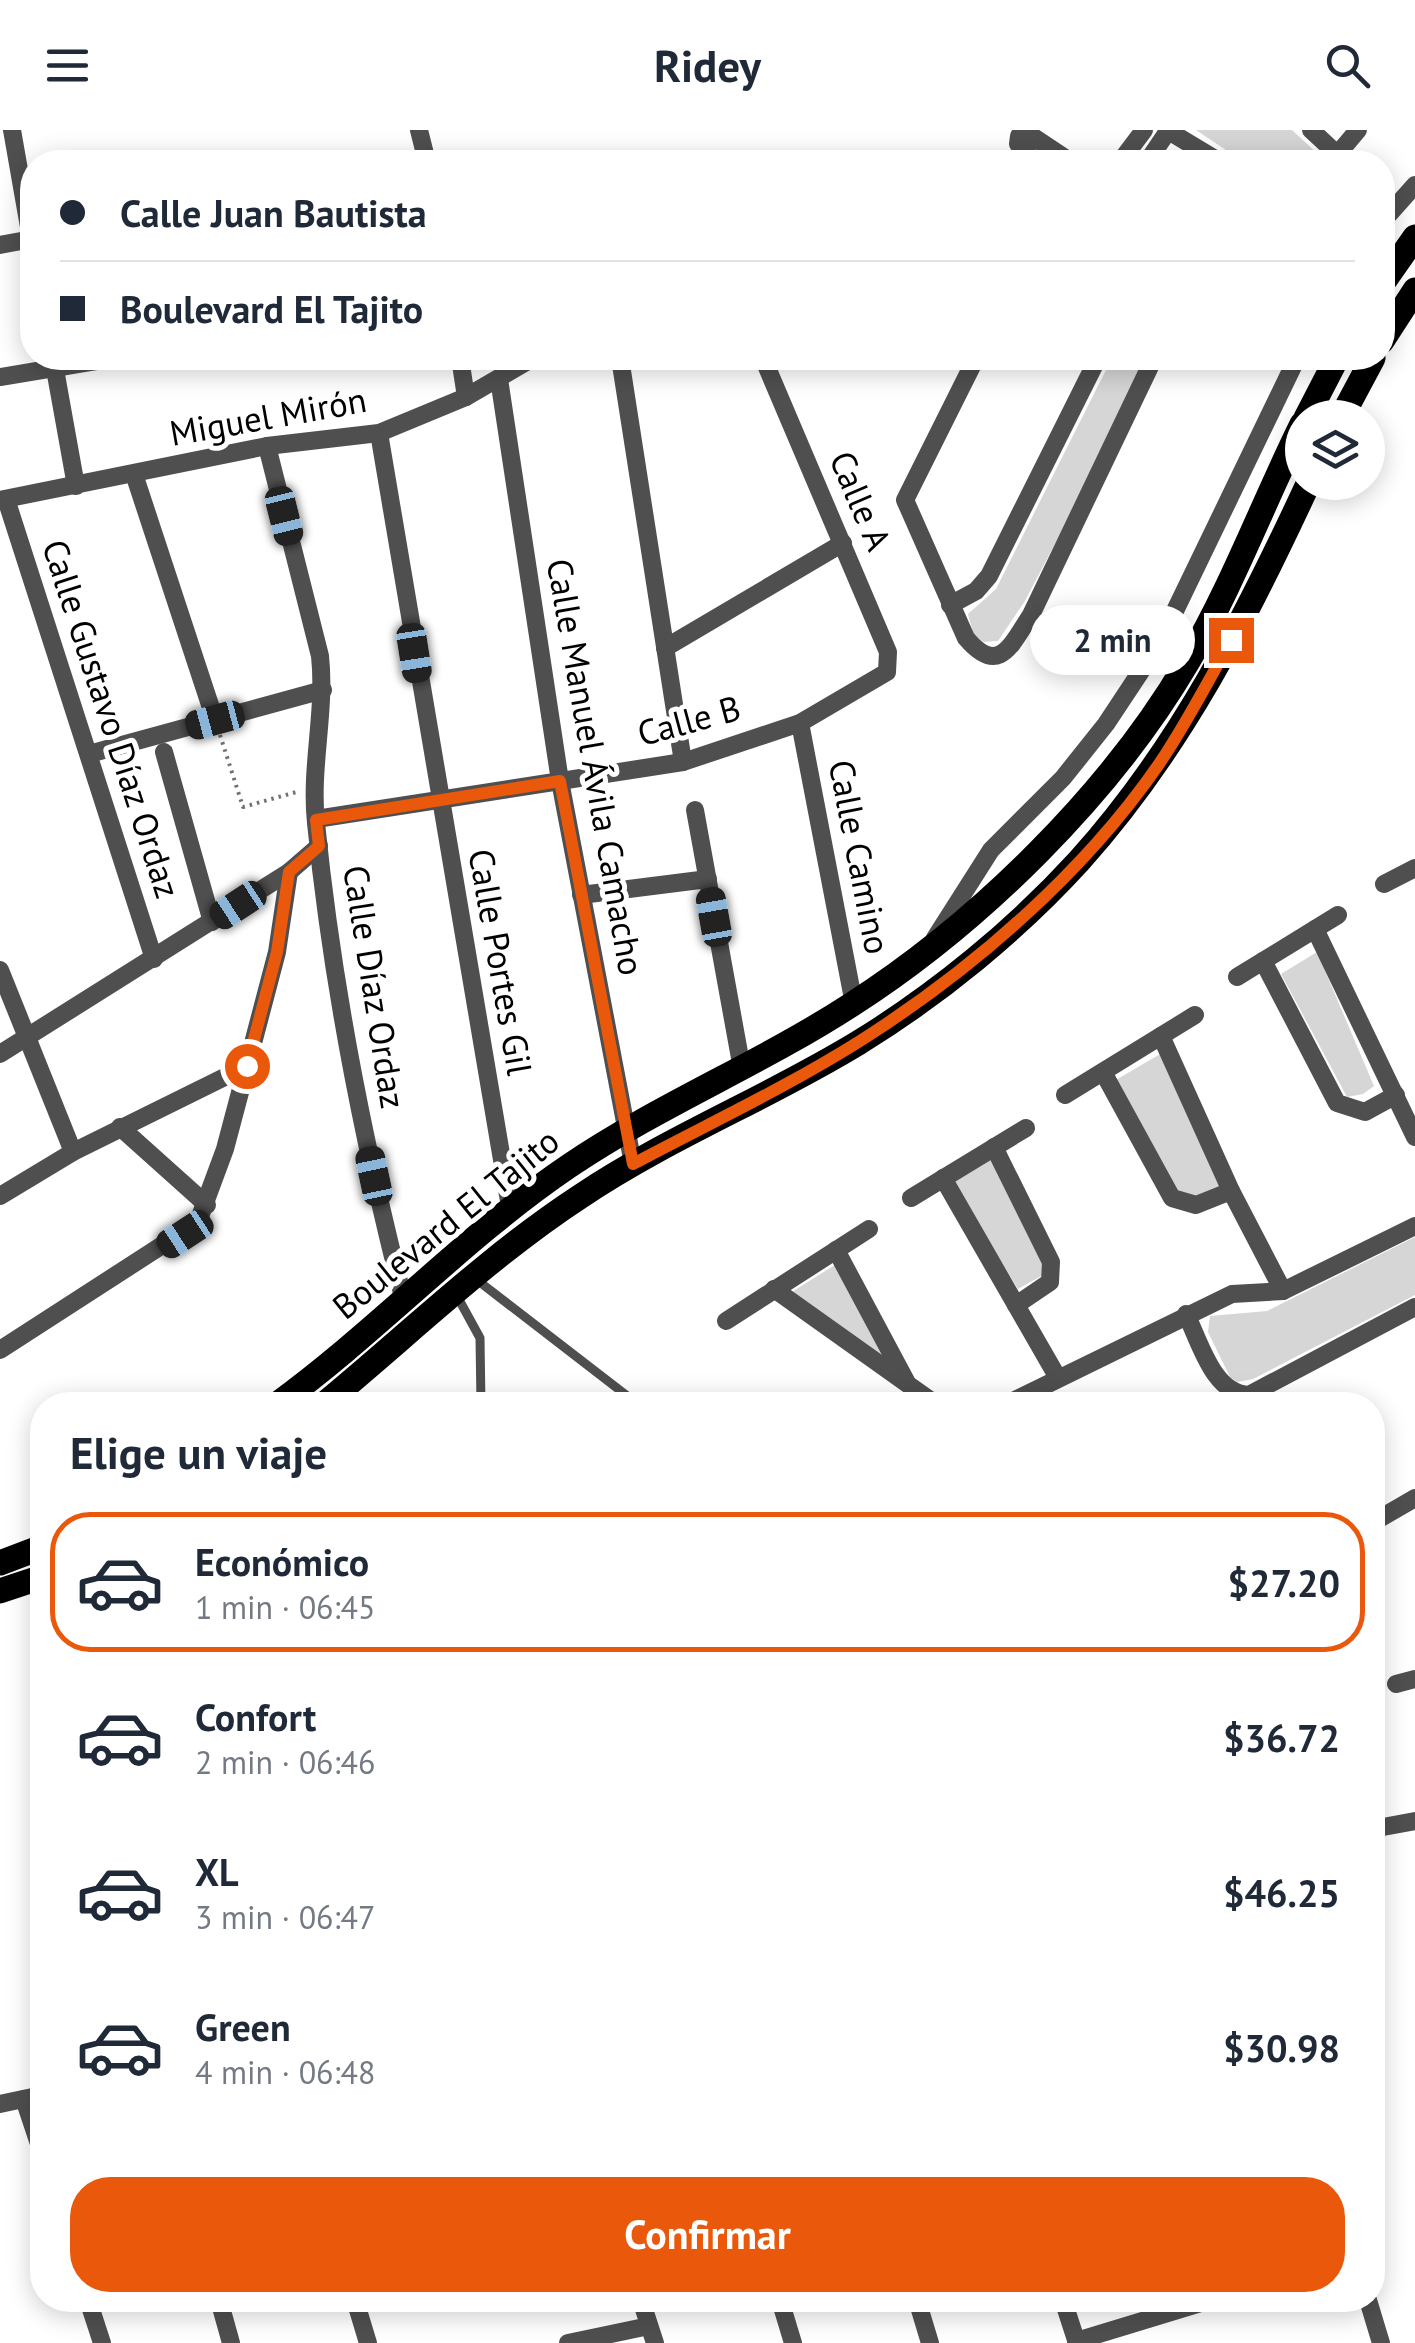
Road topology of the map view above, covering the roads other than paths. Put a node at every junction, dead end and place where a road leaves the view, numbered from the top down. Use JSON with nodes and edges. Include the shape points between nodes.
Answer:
{"nodes":[{"id":1,"x":12,"y":130,"type":"edge"},
{"id":2,"x":1167,"y":130,"type":"edge"},
{"id":3,"x":1310,"y":130,"type":"edge"},
{"id":4,"x":1358,"y":130,"type":"edge"},
{"id":5,"x":1023,"y":150,"type":"edge"},
{"id":6,"x":1053,"y":150,"type":"edge"},
{"id":7,"x":1200,"y":150,"type":"edge"},
{"id":8,"x":1328,"y":150,"type":"edge"},
{"id":9,"x":1342,"y":150,"type":"edge"},
{"id":10,"x":20,"y":174,"type":"edge"},
{"id":11,"x":1415,"y":185,"type":"edge"},
{"id":12,"x":1395,"y":207,"type":"edge"},
{"id":13,"x":1415,"y":236,"type":"edge"},
{"id":14,"x":1395,"y":265,"type":"edge"},
{"id":15,"x":1415,"y":290,"type":"edge"},
{"id":16,"x":1395,"y":321,"type":"edge"},
{"id":17,"x":27,"y":370,"type":"edge"},
{"id":18,"x":55,"y":370,"type":"edge"},
{"id":19,"x":462,"y":370,"type":"edge"},
{"id":20,"x":513,"y":370,"type":"edge"},
{"id":21,"x":622,"y":370,"type":"edge"},
{"id":22,"x":768,"y":370,"type":"edge"},
{"id":23,"x":970,"y":370,"type":"edge"},
{"id":24,"x":1092,"y":370,"type":"edge"},
{"id":25,"x":1148,"y":370,"type":"edge"},
{"id":26,"x":1289,"y":370,"type":"edge"},
{"id":27,"x":1331,"y":370,"type":"edge"},
{"id":28,"x":1367,"y":370,"type":"edge"},
{"id":29,"x":0,"y":377,"type":"edge"},
{"id":30,"x":499,"y":379,"type":"junction"},
{"id":31,"x":466,"y":397,"type":"junction"},
{"id":32,"x":1315,"y":400,"type":"edge"},
{"id":33,"x":1351,"y":400,"type":"edge"},
{"id":34,"x":378,"y":433,"type":"junction"},
{"id":35,"x":267,"y":446,"type":"junction"},
{"id":36,"x":1285,"y":461,"type":"edge"},
{"id":37,"x":134,"y":474,"type":"junction"},
{"id":38,"x":76,"y":486,"type":"junction"},
{"id":39,"x":3,"y":500,"type":"edge"},
{"id":40,"x":1301,"y":500,"type":"edge"},
{"id":41,"x":843,"y":542,"type":"junction"},
{"id":42,"x":1237,"y":564,"type":"junction"},
{"id":43,"x":1264,"y":578,"type":"junction"},
{"id":44,"x":950,"y":606,"type":"junction"},
{"id":45,"x":665,"y":648,"type":"junction"},
{"id":46,"x":887,"y":672,"type":"joint"},
{"id":47,"x":324,"y":690,"type":"junction"},
{"id":48,"x":215,"y":720,"type":"junction"},
{"id":49,"x":800,"y":723,"type":"junction"},
{"id":50,"x":164,"y":752,"type":"dead end"},
{"id":51,"x":89,"y":754,"type":"junction"},
{"id":52,"x":683,"y":762,"type":"junction"},
{"id":53,"x":560,"y":781,"type":"junction"},
{"id":54,"x":438,"y":800,"type":"junction"},
{"id":55,"x":696,"y":810,"type":"dead end"},
{"id":56,"x":316,"y":820,"type":"junction"},
{"id":57,"x":319,"y":846,"type":"junction"},
{"id":58,"x":1415,"y":868,"type":"edge"},
{"id":59,"x":289,"y":872,"type":"junction"},
{"id":60,"x":708,"y":879,"type":"junction"},
{"id":61,"x":1384,"y":884,"type":"dead end"},
{"id":62,"x":581,"y":895,"type":"junction"},
{"id":63,"x":1338,"y":915,"type":"dead end"},
{"id":64,"x":212,"y":922,"type":"junction"},
{"id":65,"x":1314,"y":929,"type":"junction"},
{"id":66,"x":928,"y":952,"type":"junction"},
{"id":67,"x":154,"y":959,"type":"junction"},
{"id":68,"x":1263,"y":960,"type":"junction"},
{"id":69,"x":0,"y":970,"type":"edge"},
{"id":70,"x":1237,"y":977,"type":"dead end"},
{"id":71,"x":854,"y":1004,"type":"junction"},
{"id":72,"x":1195,"y":1015,"type":"dead end"},
{"id":73,"x":1161,"y":1036,"type":"junction"},
{"id":74,"x":26,"y":1038,"type":"junction"},
{"id":75,"x":0,"y":1054,"type":"edge"},
{"id":76,"x":247,"y":1066,"type":"junction"},
{"id":77,"x":742,"y":1069,"type":"junction"},
{"id":78,"x":1103,"y":1072,"type":"junction"},
{"id":79,"x":1065,"y":1094,"type":"dead end"},
{"id":80,"x":1396,"y":1095,"type":"junction"},
{"id":81,"x":120,"y":1128,"type":"junction"},
{"id":82,"x":1026,"y":1128,"type":"dead end"},
{"id":83,"x":626,"y":1129,"type":"junction"},
{"id":84,"x":1415,"y":1137,"type":"edge"},
{"id":85,"x":994,"y":1148,"type":"junction"},
{"id":86,"x":73,"y":1152,"type":"junction"},
{"id":87,"x":633,"y":1164,"type":"junction"},
{"id":88,"x":943,"y":1178,"type":"junction"},
{"id":89,"x":1231,"y":1191,"type":"junction"},
{"id":90,"x":0,"y":1196,"type":"edge"},
{"id":91,"x":911,"y":1198,"type":"dead end"},
{"id":92,"x":207,"y":1206,"type":"junction"},
{"id":93,"x":510,"y":1207,"type":"junction"},
{"id":94,"x":1415,"y":1226,"type":"edge"},
{"id":95,"x":869,"y":1229,"type":"dead end"},
{"id":96,"x":836,"y":1250,"type":"junction"},
{"id":97,"x":465,"y":1286,"type":"junction"},
{"id":98,"x":774,"y":1289,"type":"junction"},
{"id":99,"x":1283,"y":1291,"type":"junction"},
{"id":100,"x":404,"y":1301,"type":"junction"},
{"id":101,"x":1016,"y":1305,"type":"junction"},
{"id":102,"x":1415,"y":1307,"type":"edge"},
{"id":103,"x":1186,"y":1314,"type":"junction"},
{"id":104,"x":726,"y":1321,"type":"dead end"},
{"id":105,"x":0,"y":1350,"type":"edge"},
{"id":106,"x":1058,"y":1378,"type":"junction"},
{"id":107,"x":909,"y":1386,"type":"junction"},
{"id":108,"x":292,"y":1392,"type":"edge"},
{"id":109,"x":339,"y":1392,"type":"edge"},
{"id":110,"x":481,"y":1392,"type":"edge"},
{"id":111,"x":620,"y":1392,"type":"edge"},
{"id":112,"x":918,"y":1392,"type":"edge"},
{"id":113,"x":1030,"y":1392,"type":"edge"},
{"id":114,"x":1236,"y":1392,"type":"edge"},
{"id":115,"x":1253,"y":1392,"type":"edge"},
{"id":116,"x":1415,"y":1498,"type":"edge"},
{"id":117,"x":1385,"y":1515,"type":"edge"},
{"id":118,"x":30,"y":1552,"type":"edge"},
{"id":119,"x":0,"y":1563,"type":"edge"},
{"id":120,"x":30,"y":1580,"type":"edge"},
{"id":121,"x":0,"y":1591,"type":"edge"},
{"id":122,"x":1415,"y":1679,"type":"edge"},
{"id":123,"x":1396,"y":1684,"type":"dead end"},
{"id":124,"x":1415,"y":1821,"type":"edge"},
{"id":125,"x":1385,"y":1827,"type":"edge"},
{"id":126,"x":30,"y":2098,"type":"edge"},
{"id":127,"x":0,"y":2104,"type":"edge"},
{"id":128,"x":92,"y":2312,"type":"edge"},
{"id":129,"x":223,"y":2312,"type":"edge"},
{"id":130,"x":359,"y":2312,"type":"edge"},
{"id":131,"x":784,"y":2312,"type":"edge"},
{"id":132,"x":921,"y":2312,"type":"edge"},
{"id":133,"x":1067,"y":2312,"type":"edge"},
{"id":134,"x":1172,"y":2312,"type":"edge"},
{"id":135,"x":1372,"y":2312,"type":"edge"},
{"id":136,"x":652,"y":2334,"type":"edge"},
{"id":137,"x":1076,"y":2342,"type":"edge"},
{"id":138,"x":102,"y":2343,"type":"edge"},
{"id":139,"x":232,"y":2343,"type":"edge"},
{"id":140,"x":368,"y":2343,"type":"edge"},
{"id":141,"x":568,"y":2343,"type":"edge"},
{"id":142,"x":793,"y":2343,"type":"edge"},
{"id":143,"x":930,"y":2343,"type":"edge"},
{"id":144,"x":1381,"y":2343,"type":"edge"}],
"edges":[{"from":1,"to":10,"type":"street"},
{"from":2,"to":7,"type":"street"},
{"from":3,"to":8,"type":"street"},
{"from":4,"to":9,"type":"street"},
{"from":5,"to":6,"type":"street","via":[[1019,136],[1026,132]]},
{"from":11,"to":12,"type":"street"},
{"from":13,"to":14,"type":"main road"},
{"from":15,"to":16,"type":"main road"},
{"from":17,"to":29,"type":"street"},
{"from":18,"to":38,"type":"street","name":"Calle Gustavo Díaz Ordaz"},
{"from":19,"to":31,"type":"street"},
{"from":20,"to":30,"type":"street","name":"Miguel Mirón"},
{"from":21,"to":45,"type":"street"},
{"from":22,"to":41,"type":"street","name":"Calle A"},
{"from":23,"to":44,"type":"street","via":[[905,500]]},
{"from":24,"to":44,"type":"street","via":[[989,576]]},
{"from":25,"to":44,"type":"street","via":[[1006,653],[979,653]]},
{"from":26,"to":66,"type":"street","via":[[1151,657],[1063,778],[991,850]]},
{"from":27,"to":32,"type":"main road"},
{"from":28,"to":33,"type":"main road"},
{"from":30,"to":31,"type":"street","name":"Miguel Mirón"},
{"from":30,"to":53,"type":"street","name":"Calle Manuel Ávila Camacho"},
{"from":31,"to":34,"type":"street","name":"Miguel Mirón"},
{"from":34,"to":35,"type":"street","name":"Miguel Mirón"},
{"from":34,"to":54,"type":"street","name":"Calle Portes Gil"},
{"from":35,"to":37,"type":"street","name":"Miguel Mirón"},
{"from":35,"to":47,"type":"street","name":"Calle Díaz Ordaz"},
{"from":36,"to":42,"type":"main road","name":"Boulevard El Tajito"},
{"from":37,"to":38,"type":"street","name":"Miguel Mirón"},
{"from":37,"to":48,"type":"street"},
{"from":38,"to":39,"type":"street","name":"Miguel Mirón"},
{"from":39,"to":51,"type":"street","name":"Calle Gustavo Díaz Ordaz"},
{"from":40,"to":43,"type":"main road","name":"Boulevard El Tajito"},
{"from":41,"to":45,"type":"street"},
{"from":41,"to":46,"type":"street","name":"Calle A","via":[[888,652]]},
{"from":42,"to":43,"type":"main road"},
{"from":42,"to":66,"type":"main road","name":"Boulevard El Tajito","via":[[1188,662],[1130,748],[1038,850]]},
{"from":43,"to":87,"type":"main road","name":"Boulevard El Tajito","via":[[1157,767],[1078,862],[1006,931],[859,1042]]},
{"from":45,"to":52,"type":"street"},
{"from":46,"to":49,"type":"street","name":"Calle B"},
{"from":47,"to":48,"type":"street"},
{"from":47,"to":56,"type":"street","name":"Calle Díaz Ordaz"},
{"from":48,"to":51,"type":"street"},
{"from":49,"to":52,"type":"street","name":"Calle B"},
{"from":49,"to":71,"type":"street","name":"Calle Camino"},
{"from":50,"to":64,"type":"street"},
{"from":51,"to":67,"type":"street","name":"Calle Gustavo Díaz Ordaz"},
{"from":52,"to":53,"type":"street","name":"Calle B"},
{"from":53,"to":54,"type":"street","name":"Calle B"},
{"from":53,"to":62,"type":"street","name":"Calle Manuel Ávila Camacho"},
{"from":54,"to":56,"type":"street","name":"Calle B"},
{"from":54,"to":93,"type":"street","name":"Calle Portes Gil"},
{"from":55,"to":60,"type":"street"},
{"from":56,"to":57,"type":"street","name":"Calle Díaz Ordaz"},
{"from":57,"to":59,"type":"street"},
{"from":57,"to":100,"type":"street","name":"Calle Díaz Ordaz","via":[[366,1137]]},
{"from":58,"to":61,"type":"street"},
{"from":59,"to":64,"type":"street"},
{"from":59,"to":76,"type":"street","via":[[277,952]]},
{"from":60,"to":62,"type":"street"},
{"from":60,"to":77,"type":"street"},
{"from":62,"to":83,"type":"street","name":"Calle Manuel Ávila Camacho"},
{"from":63,"to":65,"type":"street"},
{"from":64,"to":67,"type":"street"},
{"from":65,"to":68,"type":"street"},
{"from":65,"to":80,"type":"street"},
{"from":66,"to":71,"type":"main road","name":"Boulevard El Tajito"},
{"from":67,"to":74,"type":"street"},
{"from":68,"to":70,"type":"street"},
{"from":68,"to":80,"type":"street","via":[[1337,1103],[1365,1112]]},
{"from":69,"to":74,"type":"street"},
{"from":71,"to":77,"type":"main road","name":"Boulevard El Tajito"},
{"from":72,"to":73,"type":"street"},
{"from":73,"to":78,"type":"street"},
{"from":73,"to":89,"type":"street"},
{"from":74,"to":75,"type":"street"},
{"from":74,"to":86,"type":"street"},
{"from":76,"to":81,"type":"street"},
{"from":76,"to":92,"type":"street"},
{"from":77,"to":83,"type":"main road","name":"Boulevard El Tajito"},
{"from":78,"to":79,"type":"street"},
{"from":78,"to":89,"type":"street","via":[[1172,1198],[1196,1206]]},
{"from":80,"to":84,"type":"street"},
{"from":81,"to":86,"type":"street"},
{"from":81,"to":92,"type":"street"},
{"from":82,"to":85,"type":"street"},
{"from":83,"to":87,"type":"street","name":"Calle Manuel Ávila Camacho"},
{"from":83,"to":93,"type":"main road","name":"Boulevard El Tajito"},
{"from":85,"to":88,"type":"street"},
{"from":85,"to":101,"type":"street","via":[[1052,1262],[1050,1282]]},
{"from":86,"to":90,"type":"street"},
{"from":87,"to":97,"type":"main road","name":"Boulevard El Tajito","via":[[532,1230]]},
{"from":88,"to":91,"type":"street"},
{"from":88,"to":101,"type":"street"},
{"from":89,"to":99,"type":"street"},
{"from":92,"to":105,"type":"street","via":[[185,1234]]},
{"from":93,"to":100,"type":"main road","name":"Boulevard El Tajito"},
{"from":94,"to":99,"type":"street"},
{"from":95,"to":96,"type":"street"},
{"from":96,"to":98,"type":"street"},
{"from":96,"to":107,"type":"street"},
{"from":97,"to":109,"type":"main road","name":"Boulevard El Tajito"},
{"from":97,"to":110,"type":"lane","via":[[480,1338]]},
{"from":97,"to":111,"type":"lane"},
{"from":98,"to":104,"type":"street"},
{"from":98,"to":107,"type":"street"},
{"from":99,"to":103,"type":"street","via":[[1232,1294]]},
{"from":100,"to":108,"type":"main road","name":"Boulevard El Tajito"},
{"from":101,"to":106,"type":"street"},
{"from":102,"to":115,"type":"street"},
{"from":103,"to":106,"type":"street"},
{"from":103,"to":114,"type":"street","via":[[1221,1382]]},
{"from":106,"to":113,"type":"street"},
{"from":107,"to":112,"type":"street"},
{"from":116,"to":117,"type":"street"},
{"from":118,"to":119,"type":"main road"},
{"from":120,"to":121,"type":"main road"},
{"from":122,"to":123,"type":"street"},
{"from":124,"to":125,"type":"street"},
{"from":126,"to":127,"type":"street"},
{"from":128,"to":138,"type":"street"},
{"from":129,"to":139,"type":"street"},
{"from":130,"to":140,"type":"street"},
{"from":131,"to":142,"type":"street"},
{"from":132,"to":143,"type":"street"},
{"from":133,"to":137,"type":"street"},
{"from":134,"to":137,"type":"street"},
{"from":135,"to":144,"type":"street"},
{"from":136,"to":141,"type":"street"}]}
